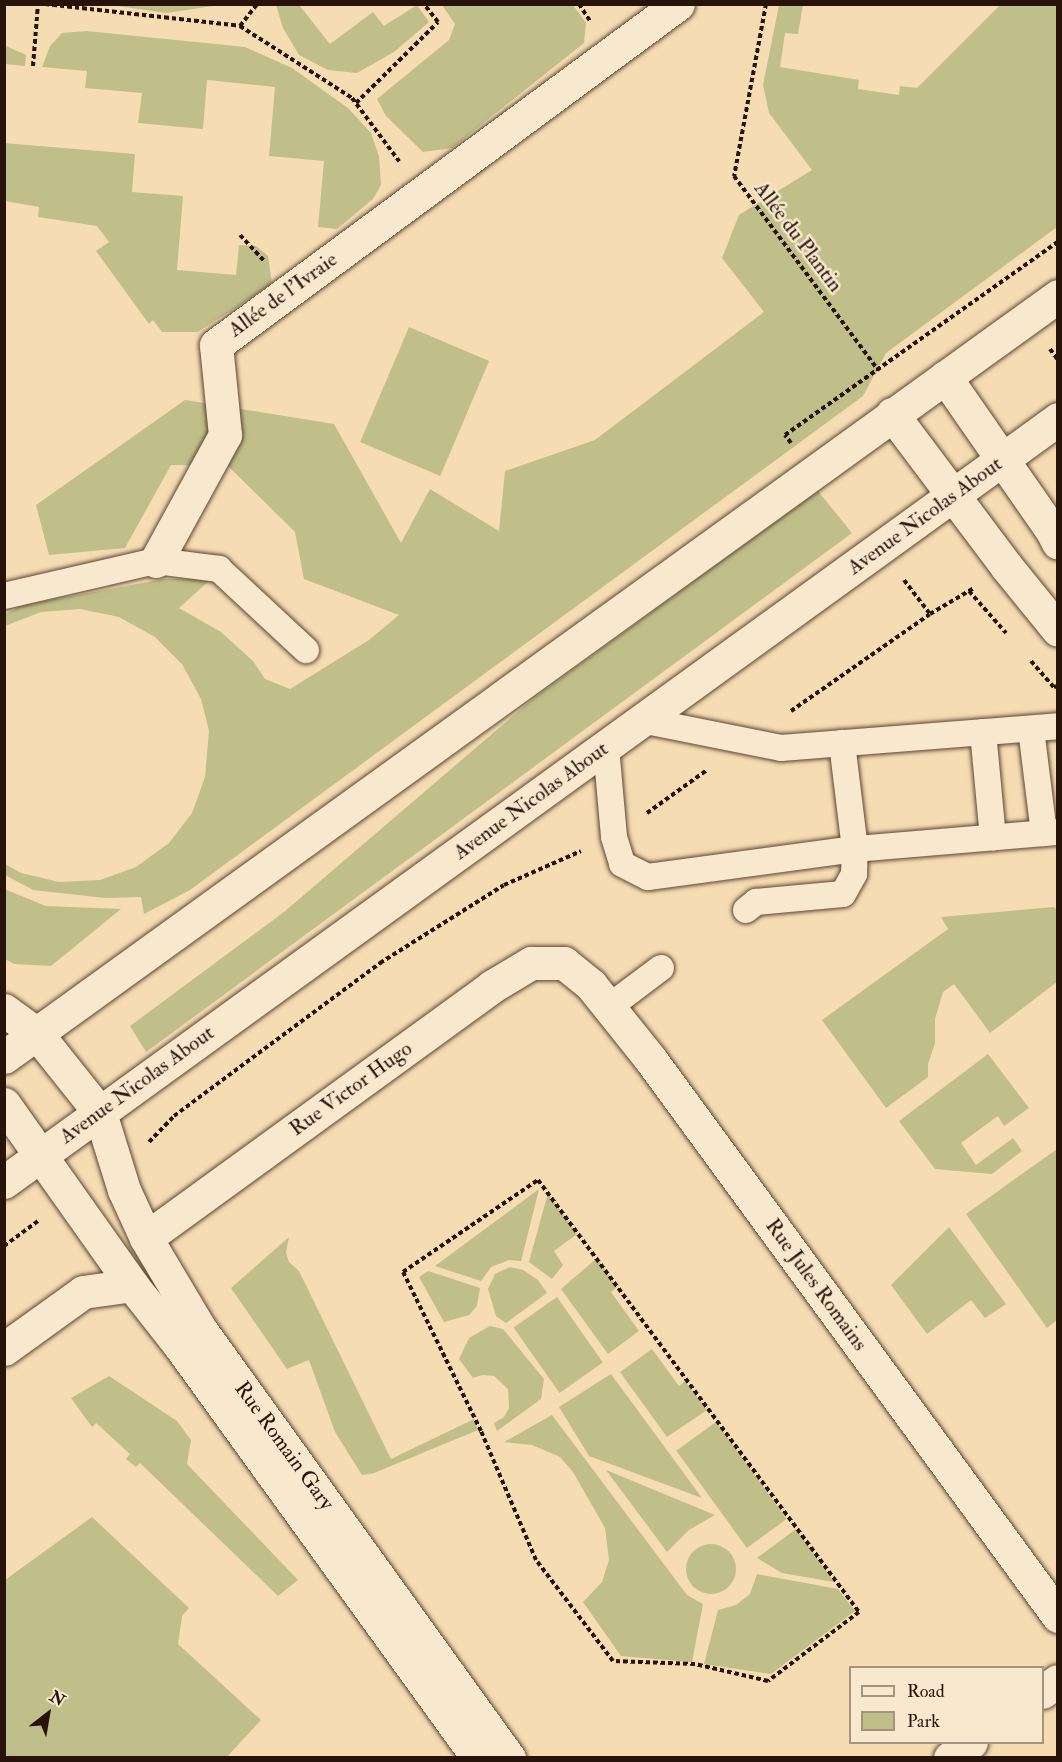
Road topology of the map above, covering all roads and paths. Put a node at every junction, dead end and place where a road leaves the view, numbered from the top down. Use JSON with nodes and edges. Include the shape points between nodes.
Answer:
{"nodes":[{"id":1,"x":38,"y":4,"type":"edge"},
{"id":2,"x":45,"y":4,"type":"edge"},
{"id":3,"x":257,"y":4,"type":"edge"},
{"id":4,"x":424,"y":4,"type":"edge"},
{"id":5,"x":678,"y":4,"type":"edge"},
{"id":6,"x":766,"y":4,"type":"edge"},
{"id":7,"x":240,"y":26,"type":"junction"},
{"id":8,"x":33,"y":66,"type":"dead end"},
{"id":9,"x":356,"y":103,"type":"junction"},
{"id":10,"x":423,"y":192,"type":"junction"},
{"id":11,"x":1058,"y":242,"type":"edge"},
{"id":12,"x":1058,"y":296,"type":"edge"},
{"id":13,"x":878,"y":370,"type":"junction"},
{"id":14,"x":945,"y":377,"type":"junction"},
{"id":15,"x":892,"y":414,"type":"junction"},
{"id":16,"x":1058,"y":419,"type":"edge"},
{"id":17,"x":794,"y":447,"type":"dead end"},
{"id":18,"x":1002,"y":460,"type":"junction"},
{"id":19,"x":953,"y":495,"type":"junction"},
{"id":20,"x":1058,"y":543,"type":"edge"},
{"id":21,"x":156,"y":561,"type":"junction"},
{"id":22,"x":904,"y":580,"type":"dead end"},
{"id":23,"x":978,"y":585,"type":"dead end"},
{"id":24,"x":4,"y":596,"type":"edge"},
{"id":25,"x":930,"y":614,"type":"junction"},
{"id":26,"x":1058,"y":630,"type":"edge"},
{"id":27,"x":306,"y":650,"type":"dead end"},
{"id":28,"x":641,"y":720,"type":"junction"},
{"id":29,"x":1058,"y":726,"type":"edge"},
{"id":30,"x":1031,"y":729,"type":"junction"},
{"id":31,"x":982,"y":732,"type":"junction"},
{"id":32,"x":746,"y":742,"type":"junction"},
{"id":33,"x":842,"y":743,"type":"junction"},
{"id":34,"x":606,"y":747,"type":"junction"},
{"id":35,"x":1051,"y":833,"type":"edge"},
{"id":36,"x":614,"y":837,"type":"junction"},
{"id":37,"x":993,"y":838,"type":"junction"},
{"id":38,"x":855,"y":849,"type":"junction"},
{"id":39,"x":746,"y":910,"type":"dead end"},
{"id":40,"x":564,"y":963,"type":"joint"},
{"id":41,"x":661,"y":968,"type":"dead end"},
{"id":42,"x":609,"y":1007,"type":"junction"},
{"id":43,"x":4,"y":1010,"type":"edge"},
{"id":44,"x":37,"y":1034,"type":"junction"},
{"id":45,"x":4,"y":1057,"type":"edge"},
{"id":46,"x":4,"y":1104,"type":"edge"},
{"id":47,"x":100,"y":1113,"type":"junction"},
{"id":48,"x":147,"y":1144,"type":"dead end"},
{"id":49,"x":40,"y":1156,"type":"junction"},
{"id":50,"x":538,"y":1180,"type":"joint"},
{"id":51,"x":4,"y":1182,"type":"edge"},
{"id":52,"x":33,"y":1224,"type":"dead end"},
{"id":53,"x":146,"y":1238,"type":"junction"},
{"id":54,"x":4,"y":1246,"type":"edge"},
{"id":55,"x":132,"y":1286,"type":"junction"},
{"id":56,"x":4,"y":1350,"type":"edge"},
{"id":57,"x":1058,"y":1616,"type":"edge"},
{"id":58,"x":1058,"y":1680,"type":"edge"},
{"id":59,"x":1044,"y":1690,"type":"edge"},
{"id":60,"x":970,"y":1744,"type":"edge"},
{"id":61,"x":478,"y":1758,"type":"edge"},
{"id":62,"x":509,"y":1758,"type":"edge"},
{"id":63,"x":950,"y":1758,"type":"edge"}],
"edges":[{"from":1,"to":8,"type":"path"},
{"from":2,"to":7,"type":"path"},
{"from":3,"to":7,"type":"path"},
{"from":4,"to":9,"type":"path","via":[[438,22]]},
{"from":5,"to":10,"type":"street","name":"Allée de l'Ivraie"},
{"from":6,"to":13,"type":"path","name":"Allée du Plantin","via":[[734,176]]},
{"from":7,"to":9,"type":"path"},
{"from":9,"to":10,"type":"path"},
{"from":10,"to":21,"type":"street","name":"Allée de l'Ivraie","via":[[216,345],[225,435]]},
{"from":11,"to":13,"type":"path"},
{"from":12,"to":14,"type":"street"},
{"from":13,"to":17,"type":"path","via":[[785,435]]},
{"from":14,"to":15,"type":"street"},
{"from":14,"to":18,"type":"street"},
{"from":15,"to":19,"type":"street"},
{"from":15,"to":44,"type":"street"},
{"from":16,"to":18,"type":"street","name":"Avenue Nicolas About"},
{"from":18,"to":19,"type":"street","name":"Avenue Nicolas About"},
{"from":18,"to":20,"type":"street"},
{"from":19,"to":26,"type":"street"},
{"from":19,"to":28,"type":"street","name":"Avenue Nicolas About"},
{"from":21,"to":24,"type":"lane"},
{"from":21,"to":27,"type":"lane","via":[[219,569]]},
{"from":22,"to":25,"type":"path"},
{"from":23,"to":25,"type":"path"},
{"from":25,"to":32,"type":"path"},
{"from":28,"to":32,"type":"lane"},
{"from":28,"to":34,"type":"street","name":"Avenue Nicolas About"},
{"from":29,"to":30,"type":"lane"},
{"from":30,"to":31,"type":"lane"},
{"from":30,"to":35,"type":"lane"},
{"from":31,"to":33,"type":"lane"},
{"from":31,"to":37,"type":"lane"},
{"from":32,"to":33,"type":"lane","via":[[781,748]]},
{"from":32,"to":36,"type":"path"},
{"from":33,"to":38,"type":"lane"},
{"from":34,"to":36,"type":"lane"},
{"from":34,"to":47,"type":"street","name":"Avenue Nicolas About"},
{"from":35,"to":37,"type":"lane"},
{"from":36,"to":38,"type":"lane","via":[[622,864],[648,877]]},
{"from":36,"to":48,"type":"path","via":[[504,885],[380,963],[174,1116]]},
{"from":37,"to":38,"type":"lane"},
{"from":38,"to":39,"type":"lane","via":[[854,874],[843,894],[756,902]]},
{"from":40,"to":42,"type":"street","name":"Rue Jules Romains","via":[[591,985]]},
{"from":40,"to":53,"type":"street","name":"Rue Victor Hugo","via":[[531,963],[491,987]]},
{"from":41,"to":42,"type":"lane"},
{"from":42,"to":57,"type":"street","name":"Rue Jules Romains"},
{"from":43,"to":44,"type":"street"},
{"from":44,"to":45,"type":"street"},
{"from":44,"to":47,"type":"street"},
{"from":46,"to":49,"type":"street","name":"Rue Romain Gary"},
{"from":47,"to":49,"type":"street","name":"Avenue Nicolas About"},
{"from":47,"to":53,"type":"street","name":"Rue Romain Gary","via":[[124,1190]]},
{"from":49,"to":51,"type":"street","name":"Avenue Nicolas About"},
{"from":49,"to":55,"type":"street","name":"Rue Romain Gary"},
{"from":50,"to":50,"type":"path","via":[[859,1612],[768,1681],[695,1664],[614,1661],[536,1560],[481,1431],[403,1272]]},
{"from":52,"to":54,"type":"path"},
{"from":53,"to":62,"type":"street","name":"Rue Romain Gary","via":[[200,1329]]},
{"from":55,"to":56,"type":"street","via":[[83,1292]]},
{"from":55,"to":61,"type":"street","name":"Rue Romain Gary","via":[[187,1355]]},
{"from":58,"to":59,"type":"street"},
{"from":60,"to":63,"type":"street"}]}
